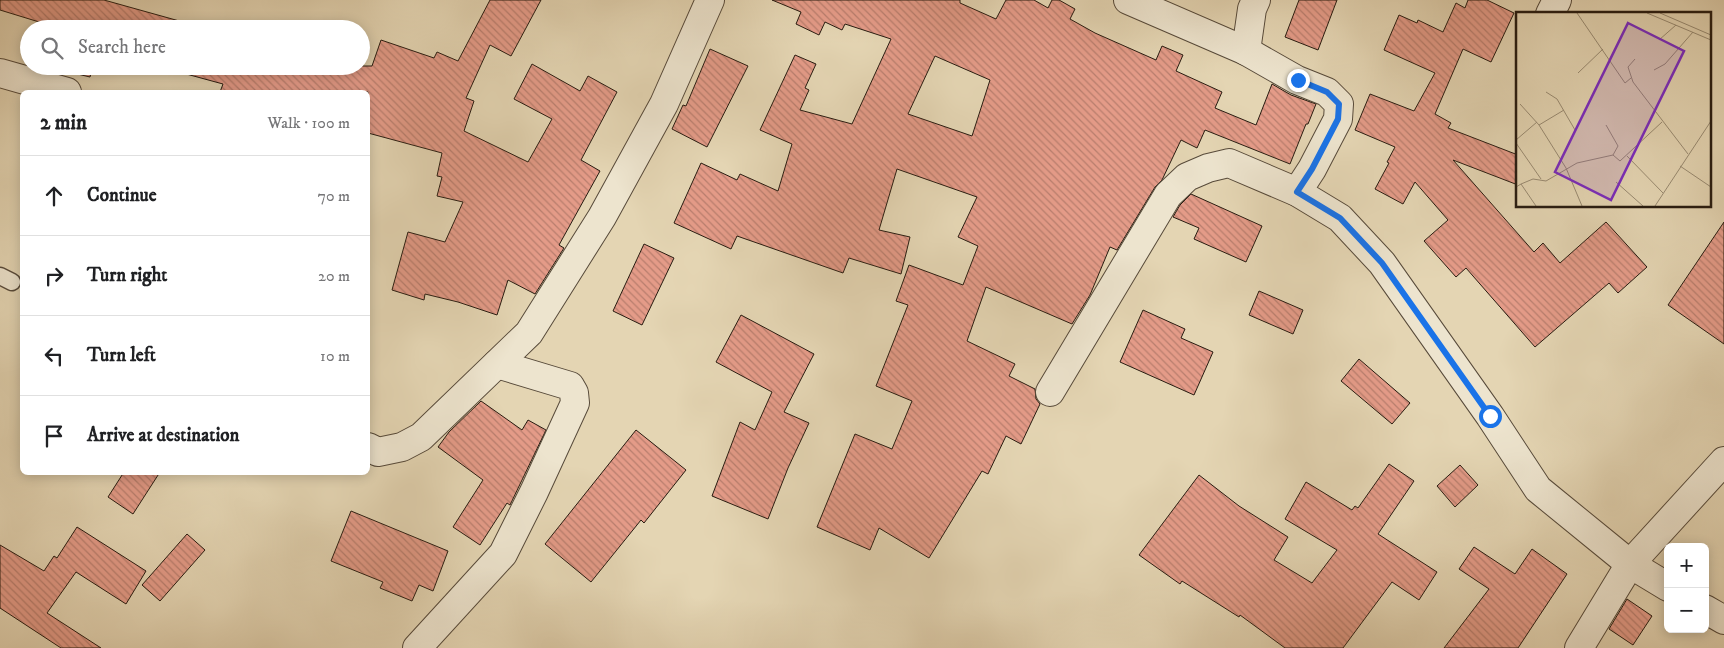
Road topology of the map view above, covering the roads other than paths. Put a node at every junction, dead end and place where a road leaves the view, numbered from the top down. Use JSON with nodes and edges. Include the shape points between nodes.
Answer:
{"nodes":[{"id":1,"x":710,"y":0,"type":"edge"},
{"id":2,"x":1128,"y":0,"type":"edge"},
{"id":3,"x":1256,"y":0,"type":"edge"},
{"id":4,"x":1557,"y":0,"type":"edge"},
{"id":5,"x":1551,"y":12,"type":"edge"},
{"id":6,"x":1246,"y":51,"type":"junction"},
{"id":7,"x":0,"y":73,"type":"edge"},
{"id":8,"x":60,"y":90,"type":"edge"},
{"id":9,"x":1297,"y":192,"type":"junction"},
{"id":10,"x":497,"y":364,"type":"junction"},
{"id":11,"x":1050,"y":392,"type":"dead end"},
{"id":12,"x":370,"y":448,"type":"edge"},
{"id":13,"x":1724,"y":461,"type":"edge"},
{"id":14,"x":1630,"y":564,"type":"junction"},
{"id":15,"x":1664,"y":585,"type":"edge"},
{"id":16,"x":1709,"y":611,"type":"edge"},
{"id":17,"x":1724,"y":620,"type":"edge"},
{"id":18,"x":417,"y":648,"type":"edge"},
{"id":19,"x":1579,"y":648,"type":"edge"}],
"edges":[{"from":1,"to":10,"type":"street","via":[[664,104],[602,217],[529,333]]},
{"from":2,"to":6,"type":"street"},
{"from":3,"to":6,"type":"street"},
{"from":4,"to":5,"type":"street"},
{"from":6,"to":9,"type":"street","via":[[1327,92],[1339,104],[1338,119]]},
{"from":7,"to":8,"type":"street"},
{"from":9,"to":11,"type":"street","via":[[1229,163],[1187,177],[1168,195]]},
{"from":9,"to":14,"type":"street","via":[[1340,218],[1382,263],[1538,489]]},
{"from":10,"to":12,"type":"street","via":[[421,437],[402,447],[378,452]]},
{"from":10,"to":18,"type":"street","via":[[570,386],[575,402],[503,554]]},
{"from":13,"to":14,"type":"street"},
{"from":14,"to":15,"type":"street"},
{"from":14,"to":19,"type":"street"},
{"from":16,"to":17,"type":"street"}]}
